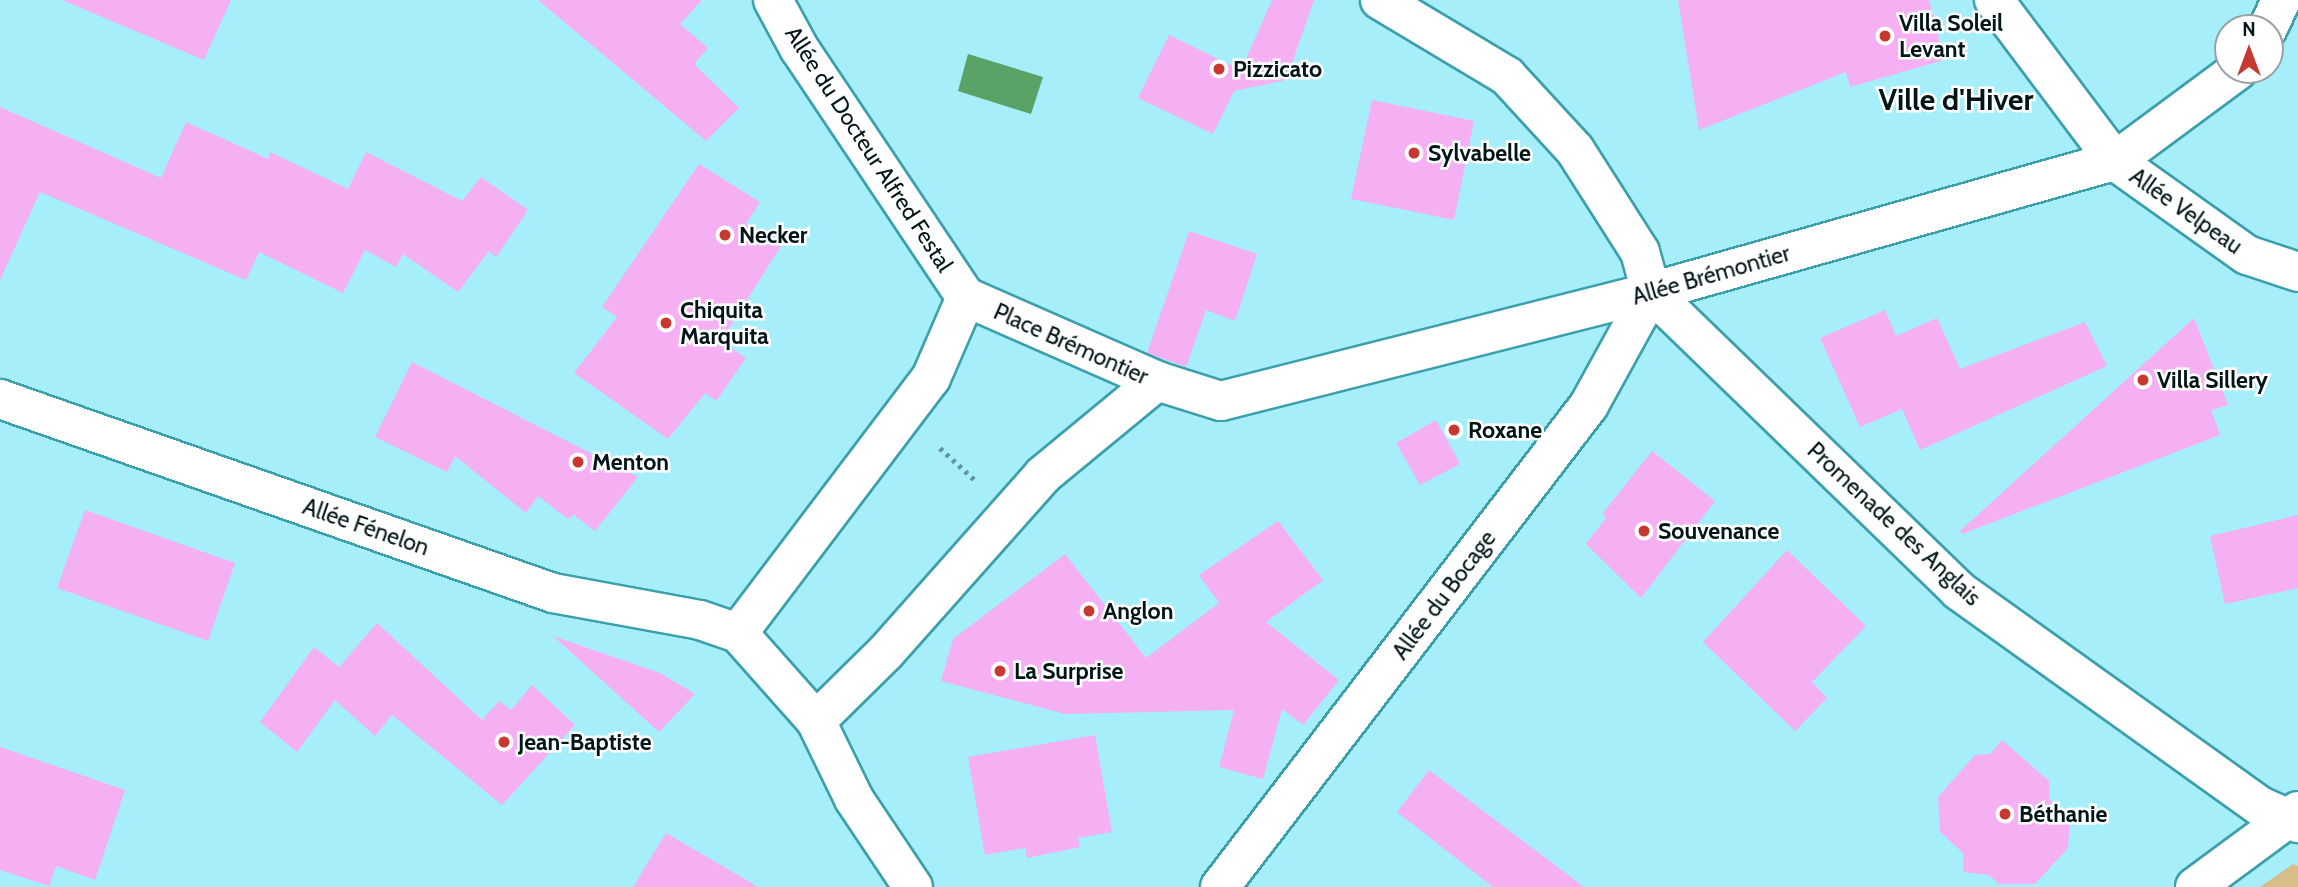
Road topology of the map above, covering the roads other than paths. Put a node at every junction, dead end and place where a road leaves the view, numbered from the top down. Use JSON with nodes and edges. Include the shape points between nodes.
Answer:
{"nodes":[{"id":1,"x":773,"y":0,"type":"edge"},
{"id":2,"x":1380,"y":0,"type":"edge"},
{"id":3,"x":1994,"y":0,"type":"edge"},
{"id":4,"x":2219,"y":84,"type":"edge"},
{"id":5,"x":2115,"y":161,"type":"junction"},
{"id":6,"x":2298,"y":272,"type":"edge"},
{"id":7,"x":1651,"y":292,"type":"junction"},
{"id":8,"x":967,"y":297,"type":"junction"},
{"id":9,"x":1157,"y":381,"type":"junction"},
{"id":10,"x":0,"y":399,"type":"edge"},
{"id":11,"x":738,"y":633,"type":"junction"},
{"id":12,"x":816,"y":721,"type":"junction"},
{"id":13,"x":2295,"y":818,"type":"edge"},
{"id":14,"x":913,"y":887,"type":"edge"},
{"id":15,"x":1220,"y":887,"type":"edge"},
{"id":16,"x":2195,"y":887,"type":"edge"}],
"edges":[{"from":1,"to":8,"type":"street","name":"Allée du Docteur Alfred Festal","via":[[799,48]]},
{"from":2,"to":7,"type":"street","via":[[1507,76],[1575,150],[1640,252]]},
{"from":3,"to":5,"type":"street","name":"Allée Velpeau"},
{"from":4,"to":5,"type":"street","name":"Allée Brémontier"},
{"from":5,"to":6,"type":"street","name":"Allée Velpeau","via":[[2246,255]]},
{"from":5,"to":7,"type":"street","name":"Allée Brémontier"},
{"from":7,"to":9,"type":"street","name":"Allée Brémontier","via":[[1221,401]]},
{"from":7,"to":13,"type":"street","name":"Promenade des Anglais","via":[[1958,590],[2260,806]]},
{"from":7,"to":15,"type":"street","name":"Allée du Bocage","via":[[1590,405]]},
{"from":8,"to":9,"type":"street","name":"Place Brémontier"},
{"from":8,"to":11,"type":"street","name":"Place Brémontier","via":[[931,378]]},
{"from":9,"to":12,"type":"street","name":"Place Brémontier","via":[[1042,475],[886,652]]},
{"from":10,"to":11,"type":"street","name":"Allée Fénelon","via":[[553,593],[700,620]]},
{"from":11,"to":12,"type":"street"},
{"from":12,"to":14,"type":"street","via":[[854,799]]},
{"from":13,"to":16,"type":"street"}]}
